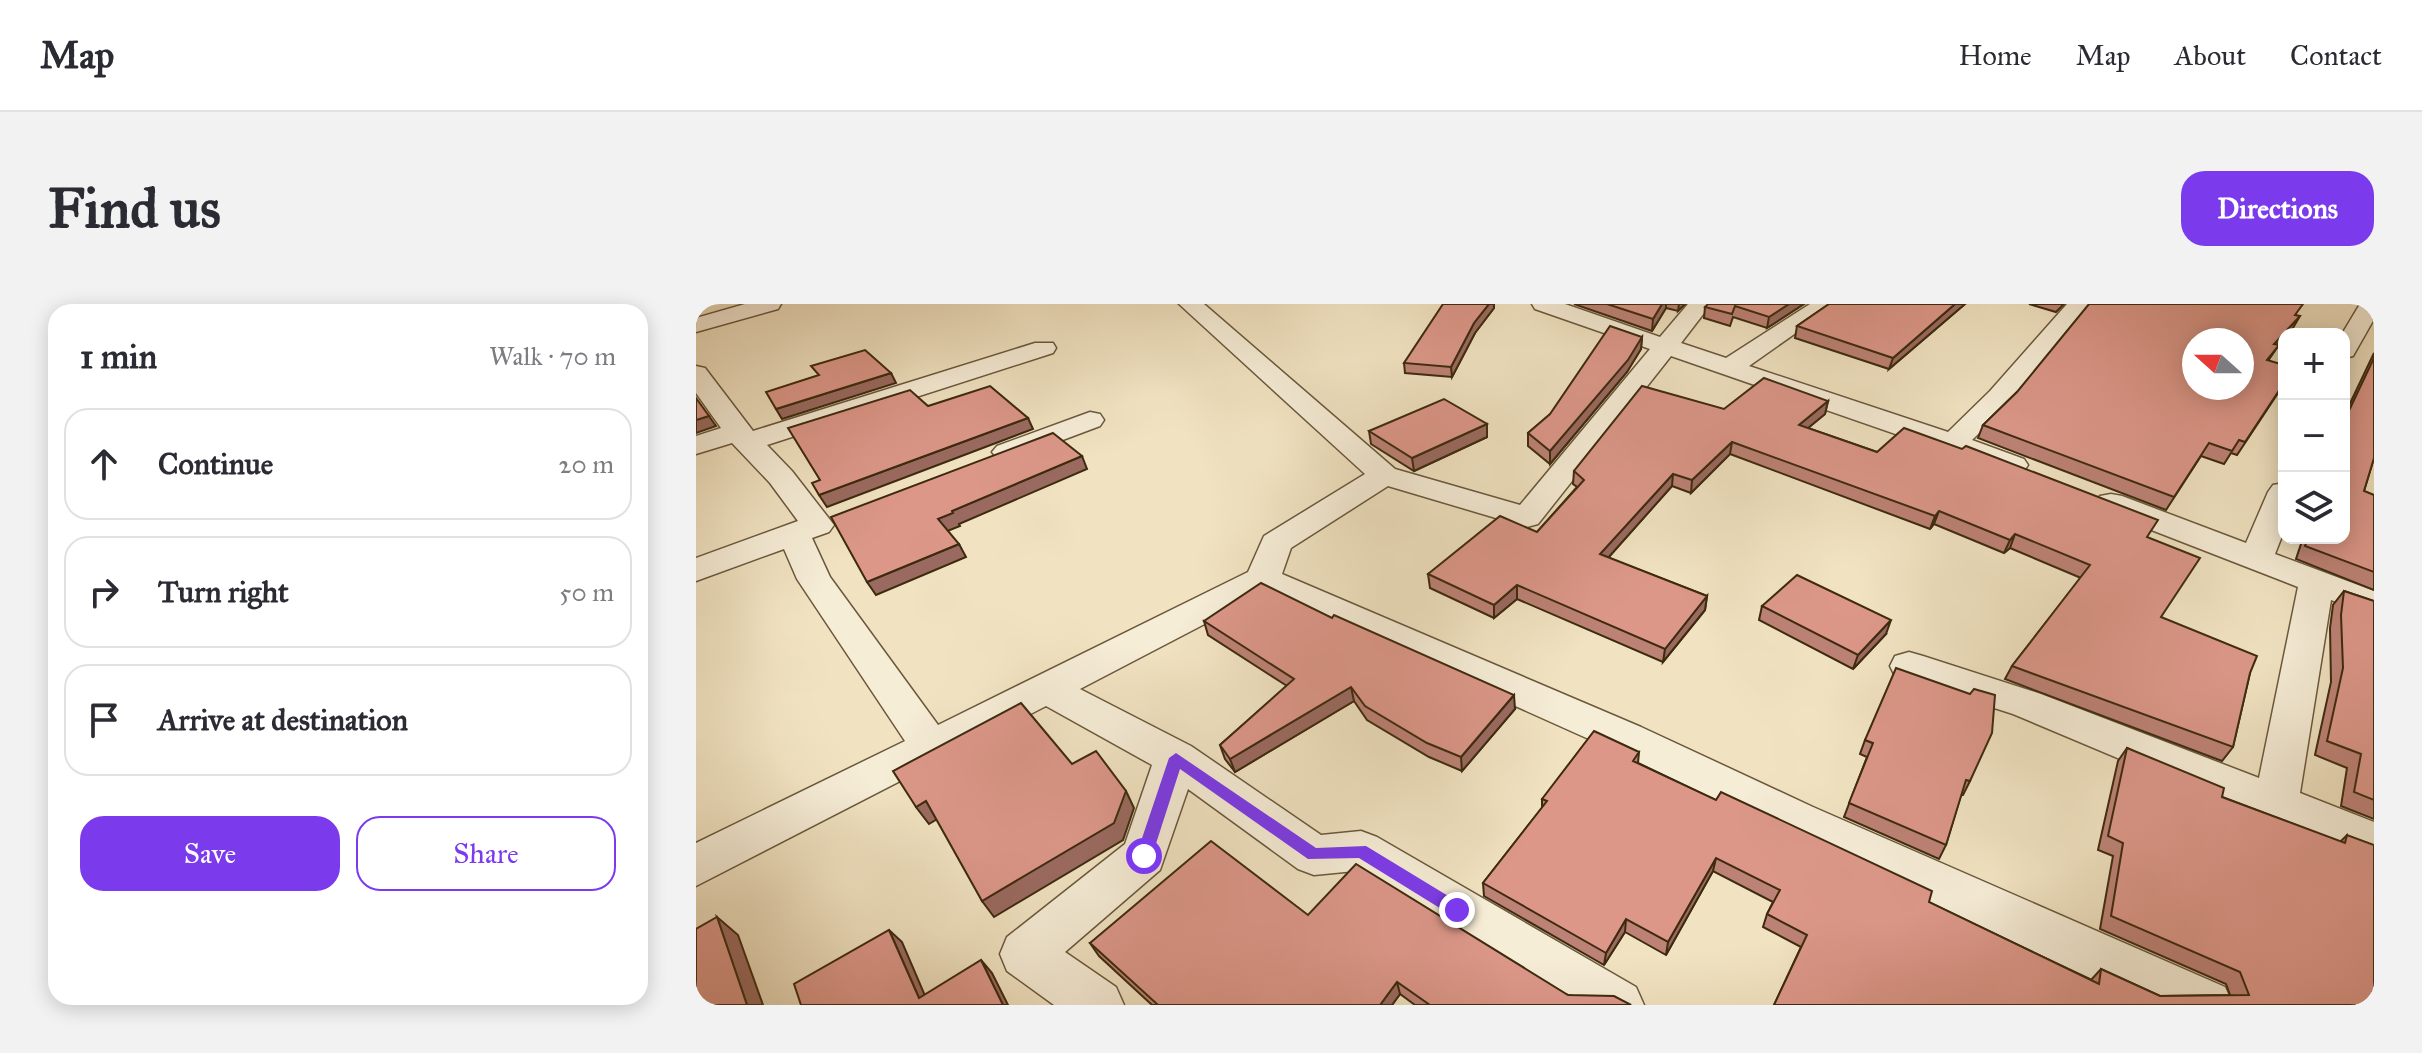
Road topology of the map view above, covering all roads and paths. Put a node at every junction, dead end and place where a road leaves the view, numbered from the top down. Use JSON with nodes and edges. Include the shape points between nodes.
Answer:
{"nodes":[{"id":1,"x":770,"y":304,"type":"edge"},
{"id":2,"x":1190,"y":304,"type":"edge"},
{"id":3,"x":1543,"y":304,"type":"edge"},
{"id":4,"x":1700,"y":304,"type":"edge"},
{"id":5,"x":1826,"y":304,"type":"edge"},
{"id":6,"x":2079,"y":304,"type":"edge"},
{"id":7,"x":2371,"y":304,"type":"edge"},
{"id":8,"x":696,"y":325,"type":"edge"},
{"id":9,"x":2350,"y":341,"type":"edge"},
{"id":10,"x":1044,"y":348,"type":"dead end"},
{"id":11,"x":1666,"y":349,"type":"junction"},
{"id":12,"x":1732,"y":366,"type":"junction"},
{"id":13,"x":696,"y":374,"type":"edge"},
{"id":14,"x":1090,"y":420,"type":"dead end"},
{"id":15,"x":744,"y":436,"type":"junction"},
{"id":16,"x":1954,"y":442,"type":"junction"},
{"id":17,"x":696,"y":445,"type":"edge"},
{"id":18,"x":975,"y":464,"type":"edge"},
{"id":19,"x":1384,"y":475,"type":"junction"},
{"id":20,"x":2040,"y":476,"type":"edge"},
{"id":21,"x":2083,"y":493,"type":"edge"},
{"id":22,"x":2278,"y":506,"type":"edge"},
{"id":23,"x":819,"y":524,"type":"junction"},
{"id":24,"x":2256,"y":559,"type":"junction"},
{"id":25,"x":696,"y":570,"type":"edge"},
{"id":26,"x":1263,"y":579,"type":"junction"},
{"id":27,"x":2316,"y":583,"type":"junction"},
{"id":28,"x":2374,"y":604,"type":"edge"},
{"id":29,"x":1909,"y":666,"type":"dead end"},
{"id":30,"x":1047,"y":689,"type":"junction"},
{"id":31,"x":931,"y":747,"type":"junction"},
{"id":32,"x":1176,"y":758,"type":"junction"},
{"id":33,"x":2276,"y":805,"type":"junction"},
{"id":34,"x":2374,"y":842,"type":"edge"},
{"id":35,"x":696,"y":866,"type":"edge"},
{"id":36,"x":1097,"y":1005,"type":"edge"},
{"id":37,"x":1617,"y":1005,"type":"edge"},
{"id":38,"x":2206,"y":1005,"type":"edge"}],
"edges":[{"from":1,"to":8,"type":"street"},
{"from":2,"to":19,"type":"street"},
{"from":3,"to":11,"type":"street"},
{"from":4,"to":11,"type":"street"},
{"from":5,"to":12,"type":"street"},
{"from":6,"to":16,"type":"street"},
{"from":7,"to":9,"type":"street"},
{"from":10,"to":15,"type":"street"},
{"from":11,"to":12,"type":"street"},
{"from":11,"to":19,"type":"street","via":[[1527,517]]},
{"from":12,"to":16,"type":"street"},
{"from":13,"to":15,"type":"street"},
{"from":14,"to":18,"type":"street"},
{"from":15,"to":17,"type":"street"},
{"from":15,"to":23,"type":"street"},
{"from":16,"to":20,"type":"street"},
{"from":19,"to":26,"type":"street","via":[[1276,543]]},
{"from":21,"to":24,"type":"street"},
{"from":22,"to":24,"type":"street"},
{"from":23,"to":25,"type":"street"},
{"from":23,"to":31,"type":"street","via":[[814,579]]},
{"from":24,"to":27,"type":"street"},
{"from":26,"to":30,"type":"street"},
{"from":26,"to":38,"type":"street","via":[[1626,738]]},
{"from":27,"to":28,"type":"street"},
{"from":27,"to":33,"type":"street"},
{"from":29,"to":33,"type":"street","via":[[2027,704]]},
{"from":30,"to":31,"type":"street"},
{"from":30,"to":32,"type":"street"},
{"from":31,"to":35,"type":"street"},
{"from":32,"to":36,"type":"street","via":[[1144,856],[1025,954]]},
{"from":32,"to":37,"type":"street","via":[[1314,855],[1361,851]]},
{"from":33,"to":34,"type":"street"}]}
